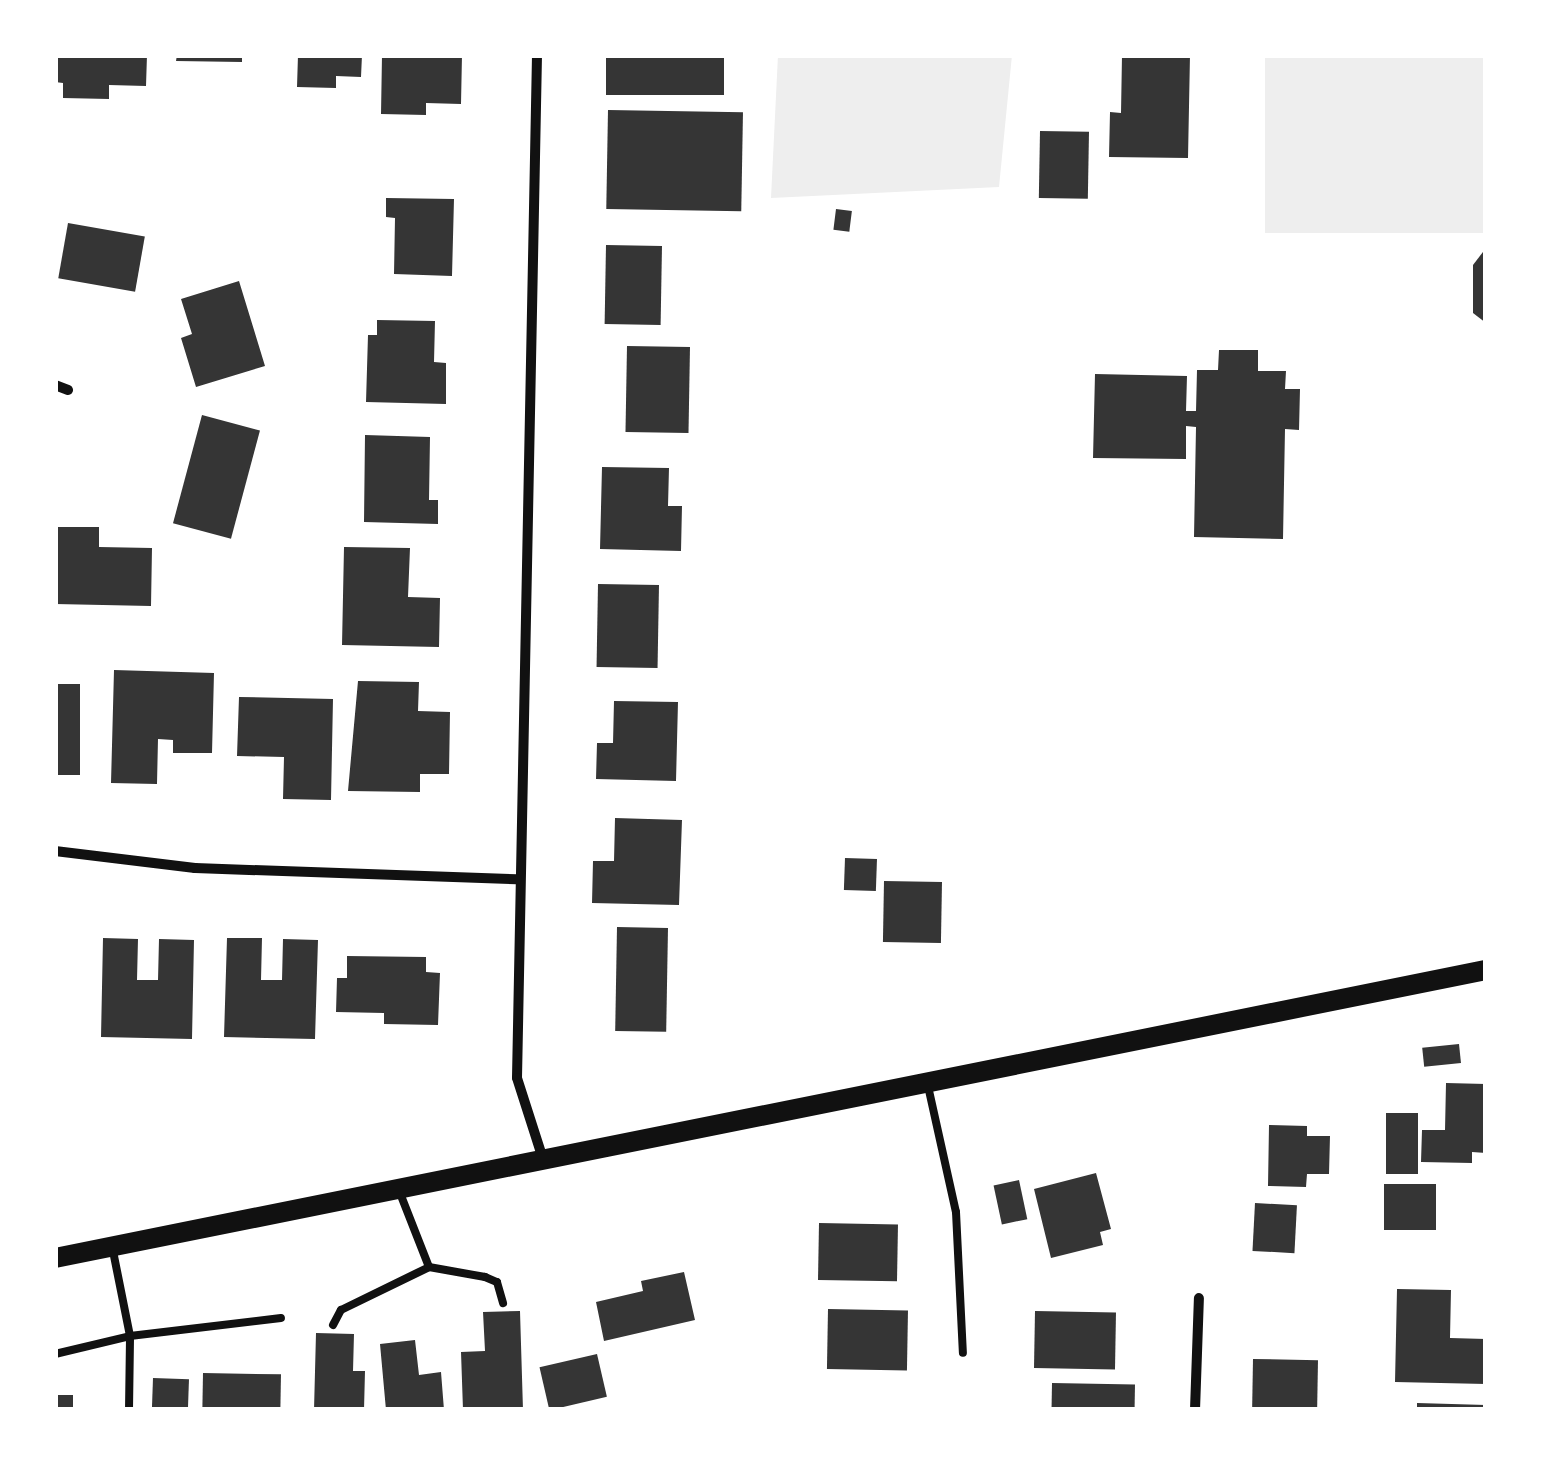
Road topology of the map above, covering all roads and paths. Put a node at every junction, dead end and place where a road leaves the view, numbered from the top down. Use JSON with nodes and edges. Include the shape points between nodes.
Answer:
{"nodes":[{"id":1,"x":538,"y":55,"type":"edge"},
{"id":2,"x":55,"y":385,"type":"edge"},
{"id":3,"x":68,"y":390,"type":"dead end"},
{"id":4,"x":55,"y":851,"type":"edge"},
{"id":5,"x":517,"y":879,"type":"junction"},
{"id":6,"x":1486,"y":970,"type":"edge"},
{"id":7,"x":927,"y":1082,"type":"junction"},
{"id":8,"x":543,"y":1159,"type":"junction"},
{"id":9,"x":398,"y":1189,"type":"junction"},
{"id":10,"x":112,"y":1246,"type":"junction"},
{"id":11,"x":55,"y":1258,"type":"edge"},
{"id":12,"x":428,"y":1267,"type":"junction"},
{"id":13,"x":1199,"y":1298,"type":"dead end"},
{"id":14,"x":504,"y":1303,"type":"dead end"},
{"id":15,"x":281,"y":1318,"type":"dead end"},
{"id":16,"x":333,"y":1325,"type":"dead end"},
{"id":17,"x":130,"y":1336,"type":"junction"},
{"id":18,"x":963,"y":1352,"type":"dead end"},
{"id":19,"x":55,"y":1354,"type":"edge"},
{"id":20,"x":128,"y":1410,"type":"edge"},
{"id":21,"x":1196,"y":1410,"type":"edge"}],
"edges":[{"from":1,"to":5,"type":"street"},
{"from":2,"to":3,"type":"street"},
{"from":4,"to":5,"type":"street","via":[[195,868]]},
{"from":5,"to":8,"type":"street","via":[[517,1078]]},
{"from":6,"to":7,"type":"main road"},
{"from":7,"to":8,"type":"main road"},
{"from":7,"to":18,"type":"lane","via":[[956,1212]]},
{"from":8,"to":9,"type":"main road"},
{"from":9,"to":10,"type":"main road"},
{"from":9,"to":12,"type":"lane"},
{"from":10,"to":11,"type":"main road"},
{"from":10,"to":17,"type":"lane"},
{"from":12,"to":14,"type":"lane","via":[[497,1282]]},
{"from":12,"to":16,"type":"lane","via":[[341,1310]]},
{"from":13,"to":21,"type":"street"},
{"from":15,"to":17,"type":"lane"},
{"from":17,"to":19,"type":"lane"},
{"from":17,"to":20,"type":"lane"}]}
